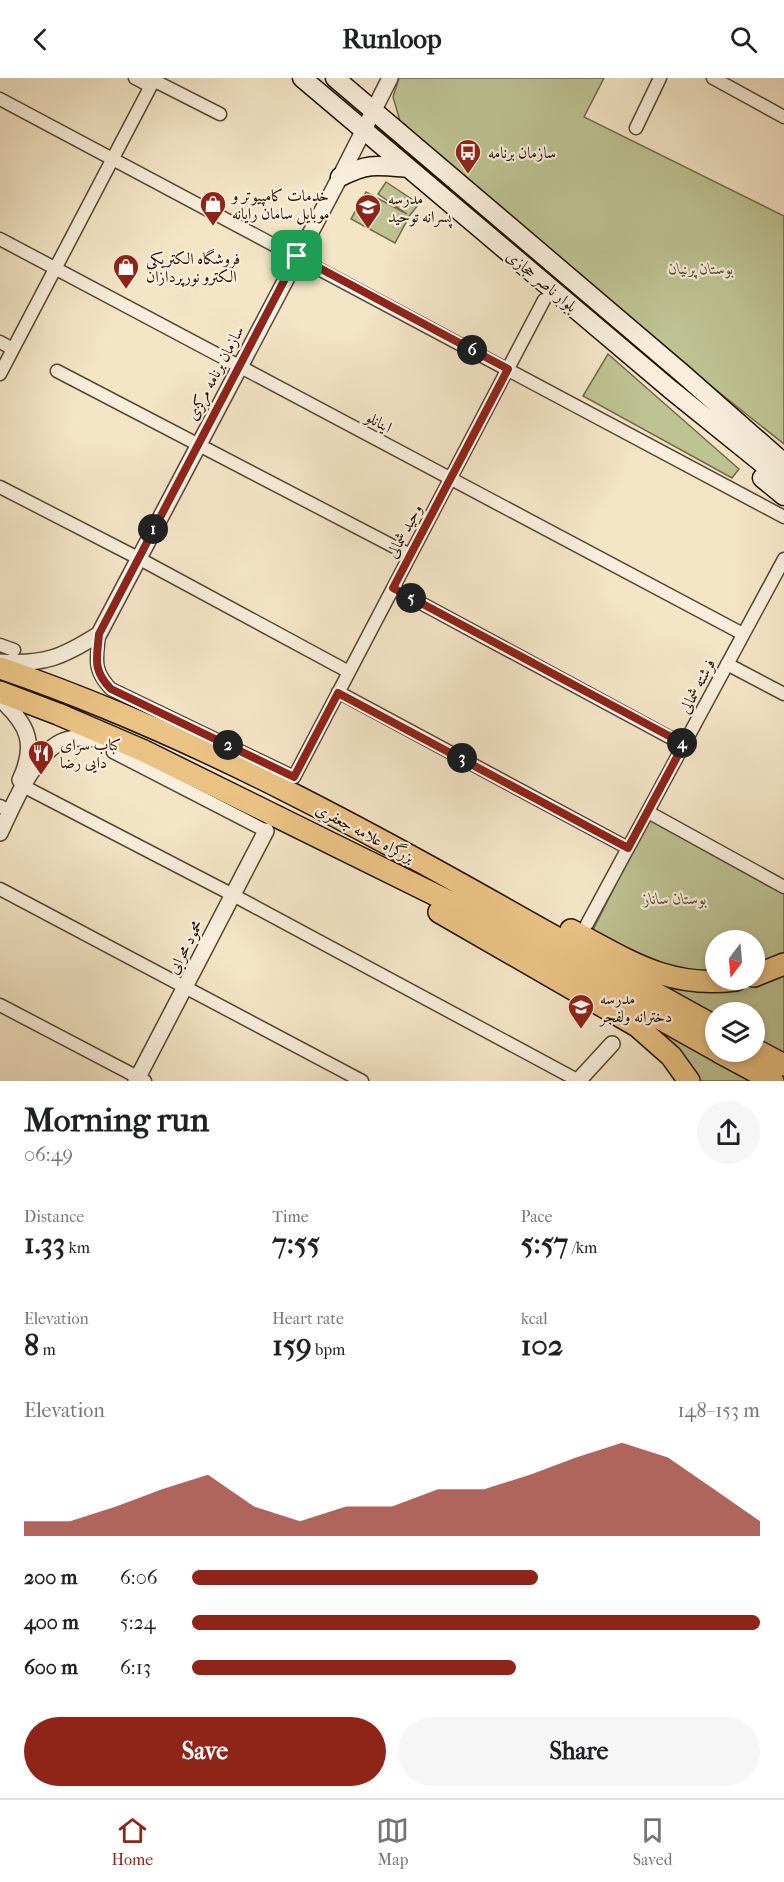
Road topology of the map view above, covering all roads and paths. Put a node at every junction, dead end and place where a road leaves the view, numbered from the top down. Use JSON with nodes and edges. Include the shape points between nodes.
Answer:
{"nodes":[{"id":1,"x":135,"y":78,"type":"edge"},
{"id":2,"x":302,"y":78,"type":"edge"},
{"id":3,"x":335,"y":78,"type":"edge"},
{"id":4,"x":390,"y":78,"type":"edge"},
{"id":5,"x":660,"y":78,"type":"edge"},
{"id":6,"x":712,"y":78,"type":"edge"},
{"id":7,"x":153,"y":81,"type":"edge"},
{"id":8,"x":0,"y":99,"type":"edge"},
{"id":9,"x":373,"y":110,"type":"junction"},
{"id":10,"x":219,"y":114,"type":"dead end"},
{"id":11,"x":784,"y":117,"type":"edge"},
{"id":12,"x":636,"y":128,"type":"dead end"},
{"id":13,"x":363,"y":130,"type":"junction"},
{"id":14,"x":113,"y":158,"type":"junction"},
{"id":15,"x":407,"y":168,"type":"junction"},
{"id":16,"x":340,"y":177,"type":"junction"},
{"id":17,"x":0,"y":239,"type":"edge"},
{"id":18,"x":297,"y":256,"type":"junction"},
{"id":19,"x":56,"y":268,"type":"junction"},
{"id":20,"x":544,"y":300,"type":"dead end"},
{"id":21,"x":0,"y":342,"type":"edge"},
{"id":22,"x":14,"y":349,"type":"junction"},
{"id":23,"x":239,"y":366,"type":"junction"},
{"id":24,"x":508,"y":369,"type":"junction"},
{"id":25,"x":57,"y":371,"type":"dead end"},
{"id":26,"x":0,"y":374,"type":"edge"},
{"id":27,"x":683,"y":374,"type":"junction"},
{"id":28,"x":670,"y":389,"type":"junction"},
{"id":29,"x":198,"y":444,"type":"junction"},
{"id":30,"x":784,"y":450,"type":"edge"},
{"id":31,"x":784,"y":463,"type":"edge"},
{"id":32,"x":450,"y":478,"type":"junction"},
{"id":33,"x":784,"y":481,"type":"edge"},
{"id":34,"x":0,"y":487,"type":"edge"},
{"id":35,"x":784,"y":496,"type":"edge"},
{"id":36,"x":784,"y":517,"type":"edge"},
{"id":37,"x":410,"y":555,"type":"junction"},
{"id":38,"x":138,"y":558,"type":"junction"},
{"id":39,"x":784,"y":559,"type":"edge"},
{"id":40,"x":393,"y":588,"type":"junction"},
{"id":41,"x":99,"y":634,"type":"junction"},
{"id":42,"x":743,"y":634,"type":"junction"},
{"id":43,"x":0,"y":645,"type":"edge"},
{"id":44,"x":14,"y":650,"type":"dead end"},
{"id":45,"x":0,"y":662,"type":"edge"},
{"id":46,"x":728,"y":664,"type":"junction"},
{"id":47,"x":0,"y":668,"type":"edge"},
{"id":48,"x":349,"y":672,"type":"junction"},
{"id":49,"x":0,"y":692,"type":"edge"},
{"id":50,"x":338,"y":693,"type":"junction"},
{"id":51,"x":784,"y":694,"type":"edge"},
{"id":52,"x":0,"y":699,"type":"edge"},
{"id":53,"x":684,"y":744,"type":"junction"},
{"id":54,"x":144,"y":751,"type":"junction"},
{"id":55,"x":113,"y":752,"type":"dead end"},
{"id":56,"x":23,"y":786,"type":"junction"},
{"id":57,"x":2,"y":811,"type":"edge"},
{"id":58,"x":648,"y":812,"type":"junction"},
{"id":59,"x":266,"y":831,"type":"joint"},
{"id":60,"x":0,"y":833,"type":"edge"},
{"id":61,"x":307,"y":833,"type":"junction"},
{"id":62,"x":628,"y":848,"type":"junction"},
{"id":63,"x":397,"y":849,"type":"junction"},
{"id":64,"x":784,"y":887,"type":"edge"},
{"id":65,"x":0,"y":889,"type":"edge"},
{"id":66,"x":233,"y":896,"type":"junction"},
{"id":67,"x":587,"y":924,"type":"dead end"},
{"id":68,"x":784,"y":964,"type":"edge"},
{"id":69,"x":765,"y":972,"type":"edge"},
{"id":70,"x":705,"y":982,"type":"edge"},
{"id":71,"x":185,"y":987,"type":"junction"},
{"id":72,"x":0,"y":1005,"type":"edge"},
{"id":73,"x":705,"y":1021,"type":"edge"},
{"id":74,"x":612,"y":1044,"type":"dead end"},
{"id":75,"x":705,"y":1044,"type":"edge"},
{"id":76,"x":765,"y":1054,"type":"edge"},
{"id":77,"x":738,"y":1062,"type":"edge"},
{"id":78,"x":784,"y":1065,"type":"edge"},
{"id":79,"x":140,"y":1080,"type":"edge"},
{"id":80,"x":362,"y":1081,"type":"edge"},
{"id":81,"x":579,"y":1081,"type":"edge"},
{"id":82,"x":689,"y":1081,"type":"edge"},
{"id":83,"x":773,"y":1081,"type":"edge"}],
"edges":[{"from":1,"to":7,"type":"street"},
{"from":2,"to":13,"type":"main road","name":"بلوار ناصر حجازی"},
{"from":3,"to":9,"type":"main road","name":"بلوار ناصر حجازی"},
{"from":4,"to":9,"type":"street","name":"سازمان برنامه مرکزی"},
{"from":5,"to":12,"type":"street"},
{"from":6,"to":11,"type":"street"},
{"from":7,"to":10,"type":"street"},
{"from":7,"to":14,"type":"street"},
{"from":8,"to":14,"type":"street"},
{"from":9,"to":13,"type":"street","name":"سازمان برنامه مرکزی"},
{"from":9,"to":27,"type":"main road","name":"بلوار ناصر حجازی"},
{"from":13,"to":15,"type":"main road","name":"بلوار ناصر حجازی"},
{"from":13,"to":16,"type":"street","name":"سازمان برنامه مرکزی"},
{"from":14,"to":18,"type":"street"},
{"from":14,"to":19,"type":"street"},
{"from":15,"to":16,"type":"main road","via":[[367,165]]},
{"from":15,"to":28,"type":"main road","name":"بلوار ناصر حجازی"},
{"from":16,"to":18,"type":"street","name":"سازمان برنامه مرکزی"},
{"from":17,"to":19,"type":"street","name":"اینانلو"},
{"from":18,"to":23,"type":"street","name":"سازمان برنامه مرکزی"},
{"from":18,"to":24,"type":"street"},
{"from":19,"to":22,"type":"street"},
{"from":19,"to":23,"type":"street","name":"اینانلو"},
{"from":20,"to":24,"type":"street","name":"وحید شمالی"},
{"from":21,"to":22,"type":"street"},
{"from":22,"to":26,"type":"street"},
{"from":23,"to":29,"type":"street","name":"سازمان برنامه مرکزی"},
{"from":23,"to":32,"type":"street","name":"اینانلو"},
{"from":24,"to":32,"type":"street","name":"وحید شمالی"},
{"from":24,"to":36,"type":"street"},
{"from":25,"to":29,"type":"street"},
{"from":27,"to":30,"type":"main road"},
{"from":27,"to":31,"type":"main road","name":"بلوار ناصر حجازی"},
{"from":28,"to":33,"type":"main road","name":"بلوار ناصر حجازی"},
{"from":28,"to":35,"type":"main road","via":[[729,450]]},
{"from":29,"to":37,"type":"street"},
{"from":29,"to":38,"type":"street","name":"سازمان برنامه مرکزی"},
{"from":32,"to":37,"type":"street","name":"وحید شمالی"},
{"from":32,"to":42,"type":"street","name":"اینانلو"},
{"from":34,"to":38,"type":"street"},
{"from":37,"to":40,"type":"street","name":"وحید شمالی"},
{"from":38,"to":41,"type":"street","name":"سازمان برنامه مرکزی"},
{"from":38,"to":48,"type":"street"},
{"from":39,"to":42,"type":"street","name":"فرشته شمالی"},
{"from":40,"to":48,"type":"street","name":"وحید شمالی"},
{"from":40,"to":53,"type":"street"},
{"from":41,"to":45,"type":"street","via":[[48,660]]},
{"from":41,"to":50,"type":"street","name":"وحید شمالی","via":[[100,679],[111,689],[294,777]]},
{"from":42,"to":46,"type":"street","name":"فرشته شمالی"},
{"from":43,"to":44,"type":"street"},
{"from":46,"to":51,"type":"street"},
{"from":46,"to":53,"type":"street","name":"فرشته شمالی"},
{"from":47,"to":63,"type":"highway","name":"بزرگراه علامه جعفری","via":[[66,690],[148,726]]},
{"from":48,"to":50,"type":"street","name":"وحید شمالی"},
{"from":49,"to":54,"type":"highway","name":"بزرگراه علامه جعفری"},
{"from":50,"to":62,"type":"street"},
{"from":52,"to":57,"type":"street","via":[[16,714],[30,742],[24,771]]},
{"from":53,"to":58,"type":"street","name":"فرشته شمالی"},
{"from":54,"to":56,"type":"street","via":[[101,740],[64,740]]},
{"from":54,"to":61,"type":"highway","name":"بزرگراه علامه جعفری"},
{"from":55,"to":59,"type":"street"},
{"from":56,"to":60,"type":"street"},
{"from":56,"to":66,"type":"street"},
{"from":58,"to":62,"type":"street","name":"فرشته شمالی"},
{"from":58,"to":64,"type":"street"},
{"from":59,"to":66,"type":"street","name":"محمود محرابی"},
{"from":61,"to":75,"type":"highway","name":"بزرگراه علامه جعفری","via":[[459,907]]},
{"from":61,"to":82,"type":"highway","via":[[637,1026],[671,1056]]},
{"from":62,"to":67,"type":"street","name":"فرشته شمالی"},
{"from":63,"to":70,"type":"highway","via":[[507,897],[655,974]]},
{"from":63,"to":73,"type":"highway","name":"بزرگراه علامه جعفری"},
{"from":65,"to":71,"type":"street"},
{"from":66,"to":71,"type":"street","name":"محمود محرابی"},
{"from":66,"to":81,"type":"street"},
{"from":68,"to":69,"type":"highway"},
{"from":71,"to":79,"type":"street","name":"محمود محرابی"},
{"from":71,"to":80,"type":"street"},
{"from":72,"to":79,"type":"street"},
{"from":74,"to":81,"type":"street"},
{"from":76,"to":78,"type":"highway"},
{"from":77,"to":83,"type":"highway","name":"بزرگراه علامه جعفری"}]}
